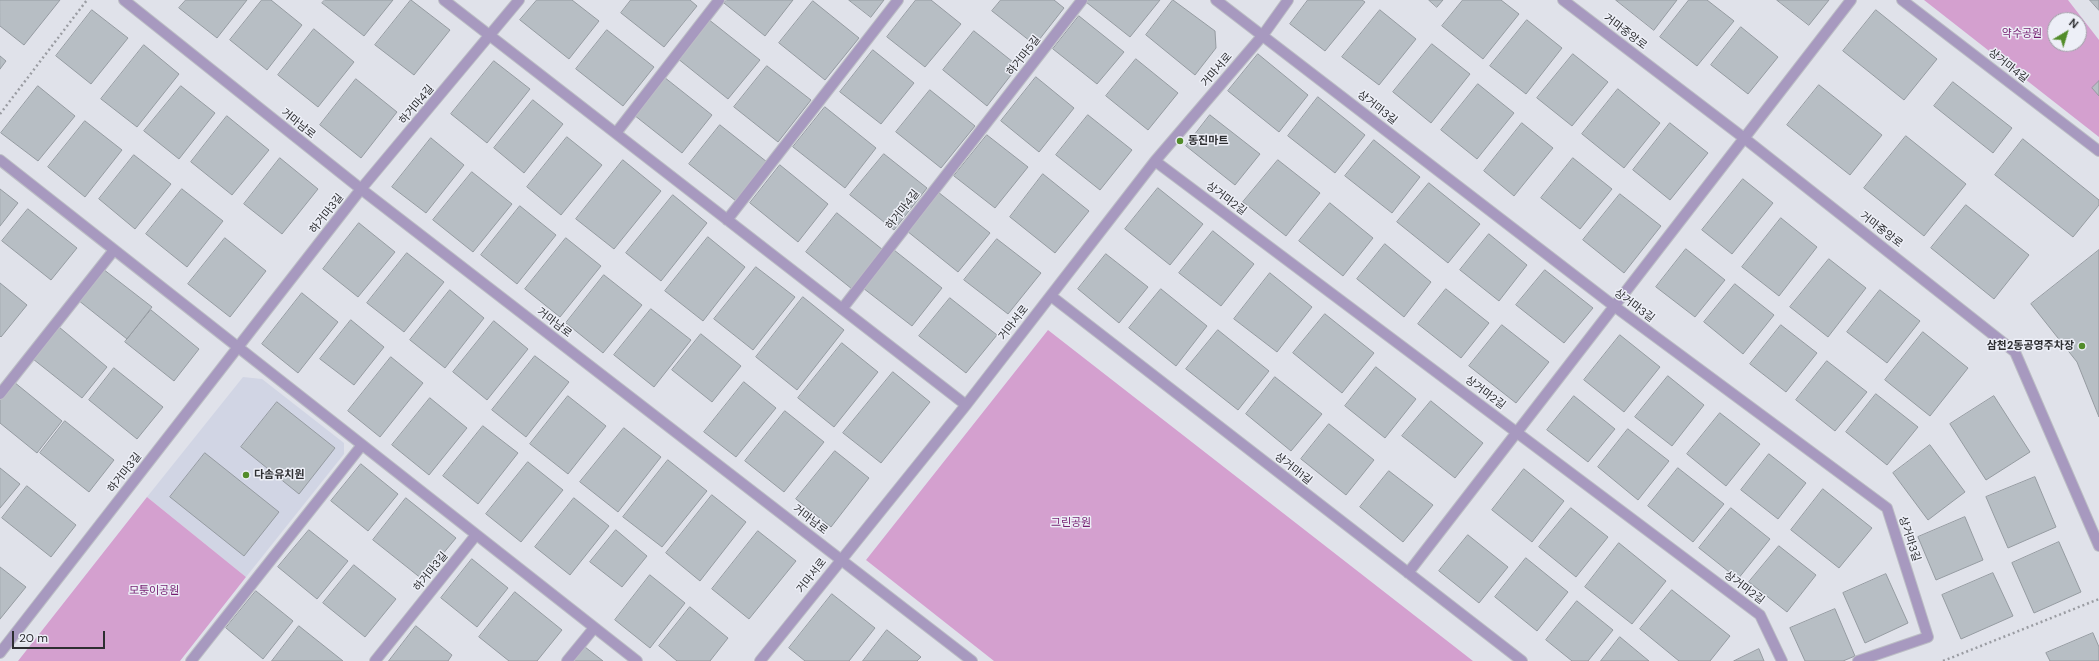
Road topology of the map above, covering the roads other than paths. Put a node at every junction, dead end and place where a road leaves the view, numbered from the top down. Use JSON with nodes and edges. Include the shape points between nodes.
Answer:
{"nodes":[{"id":1,"x":124,"y":0,"type":"edge"},
{"id":2,"x":444,"y":0,"type":"edge"},
{"id":3,"x":519,"y":0,"type":"edge"},
{"id":4,"x":719,"y":0,"type":"edge"},
{"id":5,"x":898,"y":0,"type":"edge"},
{"id":6,"x":1082,"y":0,"type":"edge"},
{"id":7,"x":1216,"y":0,"type":"edge"},
{"id":8,"x":1288,"y":0,"type":"edge"},
{"id":9,"x":1564,"y":0,"type":"edge"},
{"id":10,"x":1851,"y":0,"type":"edge"},
{"id":11,"x":1902,"y":0,"type":"edge"},
{"id":12,"x":1263,"y":34,"type":"junction"},
{"id":13,"x":490,"y":36,"type":"junction"},
{"id":14,"x":984,"y":126,"type":"joint"},
{"id":15,"x":616,"y":133,"type":"junction"},
{"id":16,"x":1744,"y":138,"type":"junction"},
{"id":17,"x":2099,"y":151,"type":"edge"},
{"id":18,"x":0,"y":160,"type":"edge"},
{"id":19,"x":1155,"y":161,"type":"junction"},
{"id":20,"x":361,"y":189,"type":"junction"},
{"id":21,"x":727,"y":220,"type":"junction"},
{"id":22,"x":114,"y":250,"type":"junction"},
{"id":23,"x":1051,"y":296,"type":"junction"},
{"id":24,"x":1614,"y":306,"type":"junction"},
{"id":25,"x":842,"y":308,"type":"junction"},
{"id":26,"x":238,"y":347,"type":"junction"},
{"id":27,"x":0,"y":394,"type":"edge"},
{"id":28,"x":966,"y":405,"type":"junction"},
{"id":29,"x":1517,"y":431,"type":"junction"},
{"id":30,"x":362,"y":445,"type":"junction"},
{"id":31,"x":476,"y":535,"type":"junction"},
{"id":32,"x":2099,"y":546,"type":"edge"},
{"id":33,"x":840,"y":559,"type":"junction"},
{"id":34,"x":1408,"y":573,"type":"junction"},
{"id":35,"x":594,"y":628,"type":"junction"},
{"id":36,"x":0,"y":653,"type":"edge"},
{"id":37,"x":191,"y":661,"type":"edge"},
{"id":38,"x":376,"y":661,"type":"edge"},
{"id":39,"x":567,"y":661,"type":"edge"},
{"id":40,"x":637,"y":661,"type":"edge"},
{"id":41,"x":760,"y":661,"type":"edge"},
{"id":42,"x":972,"y":661,"type":"edge"},
{"id":43,"x":1522,"y":661,"type":"edge"},
{"id":44,"x":1782,"y":661,"type":"edge"},
{"id":45,"x":1858,"y":661,"type":"edge"}],
"edges":[{"from":1,"to":20,"type":"street","name":"거마남로"},
{"from":2,"to":13,"type":"street"},
{"from":3,"to":13,"type":"street","name":"하거마4길"},
{"from":4,"to":15,"type":"street"},
{"from":5,"to":21,"type":"street"},
{"from":6,"to":14,"type":"street","name":"하거마5길"},
{"from":7,"to":12,"type":"street"},
{"from":8,"to":12,"type":"street","name":"거마서로"},
{"from":9,"to":16,"type":"street","name":"거마중앙로"},
{"from":10,"to":16,"type":"street"},
{"from":11,"to":17,"type":"street","name":"상거마4길"},
{"from":12,"to":19,"type":"street","name":"거마서로"},
{"from":12,"to":24,"type":"street","name":"상거마3길"},
{"from":13,"to":15,"type":"street"},
{"from":13,"to":20,"type":"street","name":"하거마4길"},
{"from":14,"to":25,"type":"street","name":"하거마4길"},
{"from":15,"to":21,"type":"street"},
{"from":16,"to":24,"type":"street"},
{"from":16,"to":32,"type":"street","name":"거마중앙로","via":[[2015,352]]},
{"from":18,"to":22,"type":"street"},
{"from":19,"to":23,"type":"street","name":"거마서로"},
{"from":19,"to":29,"type":"street","name":"상거마2길"},
{"from":20,"to":26,"type":"street","name":"하거마3길"},
{"from":20,"to":33,"type":"street","name":"거마남로"},
{"from":21,"to":25,"type":"street"},
{"from":22,"to":26,"type":"street"},
{"from":22,"to":27,"type":"street"},
{"from":23,"to":28,"type":"street","name":"거마서로"},
{"from":23,"to":34,"type":"street","name":"상거마1길"},
{"from":24,"to":29,"type":"street"},
{"from":24,"to":45,"type":"street","name":"상거마3길","via":[[1887,508],[1928,637]]},
{"from":25,"to":28,"type":"street"},
{"from":26,"to":30,"type":"street"},
{"from":26,"to":36,"type":"street","name":"하거마3길"},
{"from":28,"to":33,"type":"street","name":"거마서로"},
{"from":29,"to":34,"type":"street"},
{"from":29,"to":44,"type":"street","name":"상거마2길","via":[[1760,615]]},
{"from":30,"to":31,"type":"street"},
{"from":30,"to":37,"type":"street"},
{"from":31,"to":35,"type":"street"},
{"from":31,"to":38,"type":"street","name":"하거마3길"},
{"from":33,"to":41,"type":"street","name":"거마서로"},
{"from":33,"to":42,"type":"street","name":"거마남로"},
{"from":34,"to":43,"type":"street","name":"상거마1길"},
{"from":35,"to":39,"type":"street"},
{"from":35,"to":40,"type":"street"}]}
